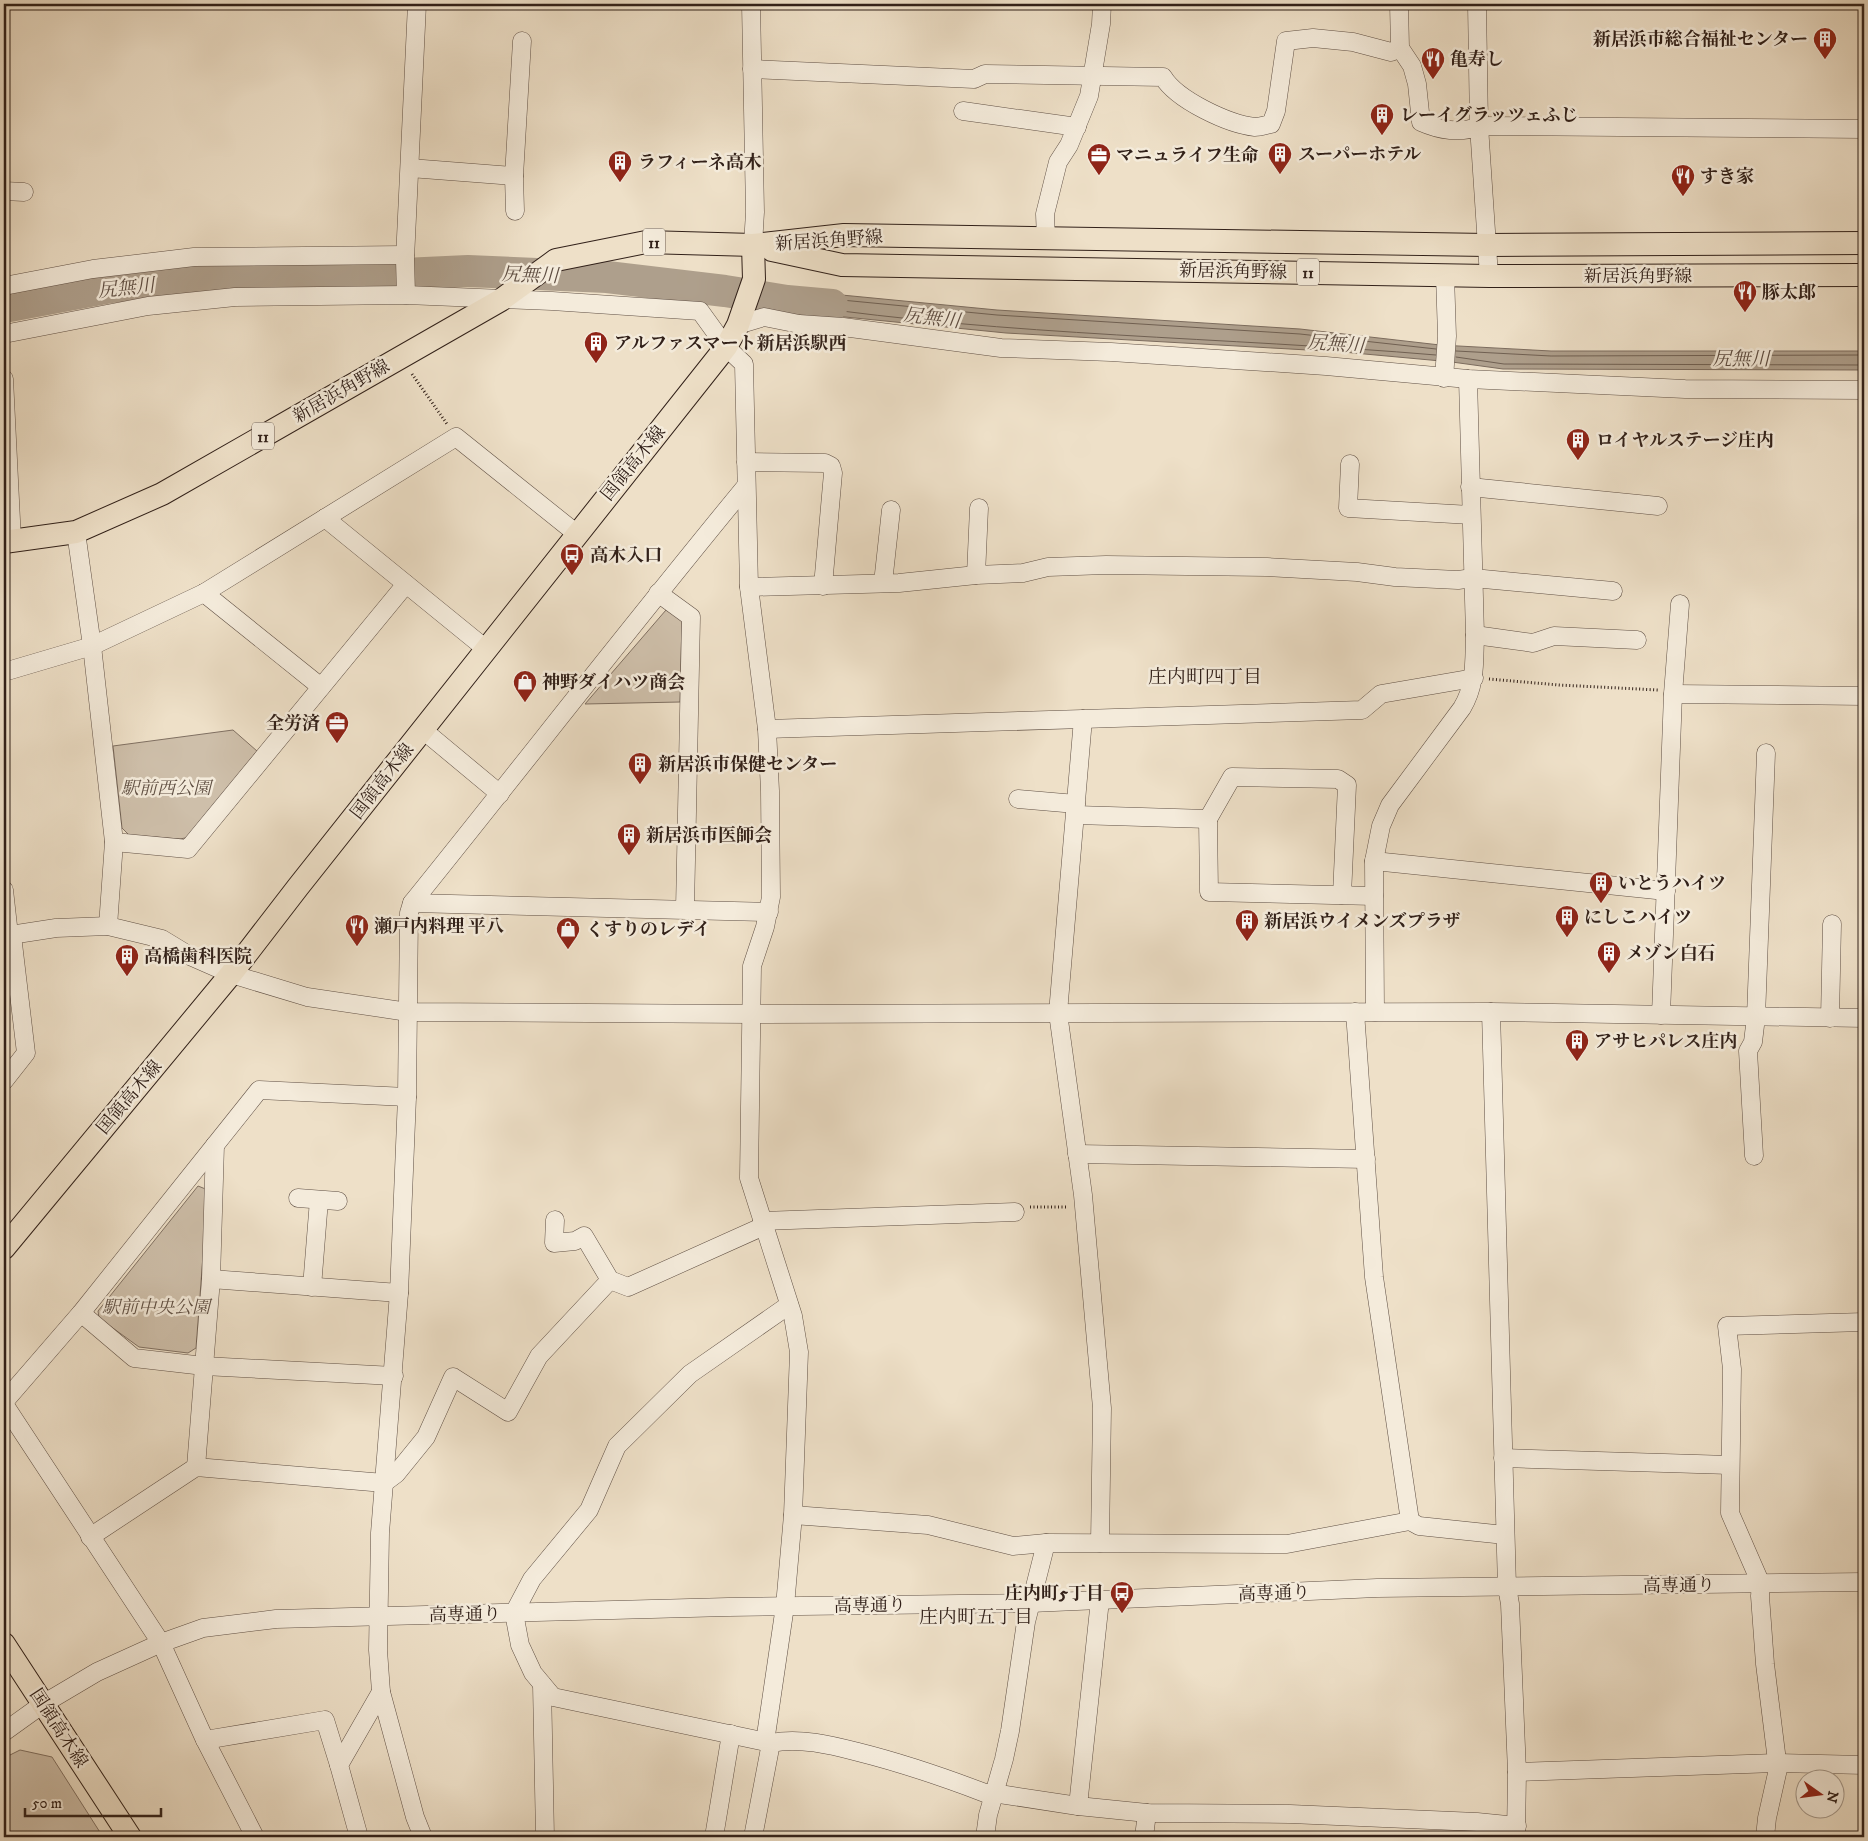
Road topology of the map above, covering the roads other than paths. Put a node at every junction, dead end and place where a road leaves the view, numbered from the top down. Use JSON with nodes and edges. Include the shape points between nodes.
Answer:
{"nodes":[{"id":1,"x":417,"y":4,"type":"edge"},
{"id":2,"x":751,"y":4,"type":"edge"},
{"id":3,"x":1102,"y":4,"type":"edge"},
{"id":4,"x":1399,"y":4,"type":"edge"},
{"id":5,"x":1477,"y":4,"type":"edge"},
{"id":6,"x":522,"y":41,"type":"dead end"},
{"id":7,"x":1400,"y":48,"type":"junction"},
{"id":8,"x":752,"y":69,"type":"junction"},
{"id":9,"x":1092,"y":77,"type":"junction"},
{"id":10,"x":963,"y":111,"type":"dead end"},
{"id":11,"x":1479,"y":126,"type":"junction"},
{"id":12,"x":1077,"y":127,"type":"junction"},
{"id":13,"x":1864,"y":129,"type":"edge"},
{"id":14,"x":410,"y":168,"type":"junction"},
{"id":15,"x":514,"y":176,"type":"junction"},
{"id":16,"x":4,"y":191,"type":"edge"},
{"id":17,"x":24,"y":192,"type":"dead end"},
{"id":18,"x":515,"y":211,"type":"dead end"},
{"id":19,"x":1046,"y":239,"type":"junction"},
{"id":20,"x":1864,"y":243,"type":"edge"},
{"id":21,"x":753,"y":245,"type":"junction"},
{"id":22,"x":1487,"y":245,"type":"junction"},
{"id":23,"x":405,"y":257,"type":"junction"},
{"id":24,"x":1445,"y":274,"type":"junction"},
{"id":25,"x":1864,"y":275,"type":"edge"},
{"id":26,"x":1489,"y":276,"type":"junction"},
{"id":27,"x":4,"y":286,"type":"edge"},
{"id":28,"x":406,"y":290,"type":"junction"},
{"id":29,"x":505,"y":297,"type":"junction"},
{"id":30,"x":738,"y":325,"type":"junction"},
{"id":31,"x":4,"y":334,"type":"edge"},
{"id":32,"x":726,"y":347,"type":"junction"},
{"id":33,"x":1444,"y":374,"type":"junction"},
{"id":34,"x":4,"y":379,"type":"edge"},
{"id":35,"x":1468,"y":379,"type":"junction"},
{"id":36,"x":1864,"y":390,"type":"edge"},
{"id":37,"x":746,"y":462,"type":"junction"},
{"id":38,"x":1350,"y":464,"type":"dead end"},
{"id":39,"x":746,"y":486,"type":"junction"},
{"id":40,"x":1470,"y":487,"type":"junction"},
{"id":41,"x":1658,"y":506,"type":"dead end"},
{"id":42,"x":979,"y":508,"type":"dead end"},
{"id":43,"x":891,"y":510,"type":"dead end"},
{"id":44,"x":1471,"y":515,"type":"junction"},
{"id":45,"x":325,"y":518,"type":"junction"},
{"id":46,"x":76,"y":532,"type":"junction"},
{"id":47,"x":577,"y":534,"type":"junction"},
{"id":48,"x":8,"y":542,"type":"edge"},
{"id":49,"x":976,"y":575,"type":"junction"},
{"id":50,"x":1473,"y":578,"type":"junction"},
{"id":51,"x":883,"y":583,"type":"junction"},
{"id":52,"x":406,"y":584,"type":"junction"},
{"id":53,"x":823,"y":586,"type":"junction"},
{"id":54,"x":749,"y":587,"type":"junction"},
{"id":55,"x":1613,"y":591,"type":"dead end"},
{"id":56,"x":204,"y":593,"type":"junction"},
{"id":57,"x":658,"y":593,"type":"junction"},
{"id":58,"x":1680,"y":604,"type":"dead end"},
{"id":59,"x":1475,"y":635,"type":"junction"},
{"id":60,"x":1637,"y":640,"type":"dead end"},
{"id":61,"x":92,"y":646,"type":"junction"},
{"id":62,"x":486,"y":649,"type":"junction"},
{"id":63,"x":4,"y":672,"type":"edge"},
{"id":64,"x":1474,"y":678,"type":"junction"},
{"id":65,"x":321,"y":687,"type":"junction"},
{"id":66,"x":1673,"y":693,"type":"junction"},
{"id":67,"x":1864,"y":696,"type":"edge"},
{"id":68,"x":1083,"y":719,"type":"junction"},
{"id":69,"x":767,"y":729,"type":"junction"},
{"id":70,"x":423,"y":730,"type":"junction"},
{"id":71,"x":1766,"y":753,"type":"dead end"},
{"id":72,"x":500,"y":794,"type":"junction"},
{"id":73,"x":1018,"y":799,"type":"dead end"},
{"id":74,"x":1076,"y":810,"type":"junction"},
{"id":75,"x":1208,"y":818,"type":"junction"},
{"id":76,"x":114,"y":842,"type":"junction"},
{"id":77,"x":1374,"y":862,"type":"junction"},
{"id":78,"x":4,"y":890,"type":"edge"},
{"id":79,"x":1666,"y":891,"type":"junction"},
{"id":80,"x":1342,"y":895,"type":"junction"},
{"id":81,"x":1374,"y":896,"type":"junction"},
{"id":82,"x":412,"y":903,"type":"junction"},
{"id":83,"x":685,"y":909,"type":"junction"},
{"id":84,"x":769,"y":912,"type":"junction"},
{"id":85,"x":1832,"y":924,"type":"dead end"},
{"id":86,"x":108,"y":926,"type":"junction"},
{"id":87,"x":8,"y":936,"type":"edge"},
{"id":88,"x":232,"y":974,"type":"junction"},
{"id":89,"x":408,"y":1012,"type":"junction"},
{"id":90,"x":1355,"y":1012,"type":"junction"},
{"id":91,"x":1374,"y":1012,"type":"junction"},
{"id":92,"x":1491,"y":1012,"type":"junction"},
{"id":93,"x":1058,"y":1013,"type":"junction"},
{"id":94,"x":751,"y":1014,"type":"junction"},
{"id":95,"x":1662,"y":1015,"type":"junction"},
{"id":96,"x":1756,"y":1017,"type":"junction"},
{"id":97,"x":1830,"y":1018,"type":"junction"},
{"id":98,"x":1864,"y":1018,"type":"edge"},
{"id":99,"x":4,"y":1081,"type":"edge"},
{"id":100,"x":407,"y":1097,"type":"junction"},
{"id":101,"x":215,"y":1145,"type":"junction"},
{"id":102,"x":1077,"y":1154,"type":"junction"},
{"id":103,"x":1754,"y":1156,"type":"dead end"},
{"id":104,"x":1366,"y":1159,"type":"junction"},
{"id":105,"x":298,"y":1198,"type":"dead end"},
{"id":106,"x":319,"y":1200,"type":"junction"},
{"id":107,"x":338,"y":1201,"type":"dead end"},
{"id":108,"x":1015,"y":1212,"type":"road end"},
{"id":109,"x":556,"y":1220,"type":"dead end"},
{"id":110,"x":763,"y":1223,"type":"junction"},
{"id":111,"x":4,"y":1248,"type":"edge"},
{"id":112,"x":211,"y":1279,"type":"junction"},
{"id":113,"x":610,"y":1280,"type":"junction"},
{"id":114,"x":312,"y":1286,"type":"junction"},
{"id":115,"x":399,"y":1293,"type":"junction"},
{"id":116,"x":789,"y":1305,"type":"junction"},
{"id":117,"x":81,"y":1313,"type":"junction"},
{"id":118,"x":1864,"y":1322,"type":"edge"},
{"id":119,"x":204,"y":1366,"type":"junction"},
{"id":120,"x":394,"y":1376,"type":"junction"},
{"id":121,"x":4,"y":1403,"type":"edge"},
{"id":122,"x":1503,"y":1458,"type":"junction"},
{"id":123,"x":1730,"y":1465,"type":"junction"},
{"id":124,"x":196,"y":1467,"type":"junction"},
{"id":125,"x":384,"y":1483,"type":"junction"},
{"id":126,"x":793,"y":1515,"type":"junction"},
{"id":127,"x":1410,"y":1521,"type":"junction"},
{"id":128,"x":1505,"y":1535,"type":"junction"},
{"id":129,"x":90,"y":1537,"type":"junction"},
{"id":130,"x":1046,"y":1543,"type":"junction"},
{"id":131,"x":1100,"y":1543,"type":"junction"},
{"id":132,"x":1864,"y":1582,"type":"edge"},
{"id":133,"x":1761,"y":1584,"type":"junction"},
{"id":134,"x":1507,"y":1587,"type":"junction"},
{"id":135,"x":1100,"y":1600,"type":"junction"},
{"id":136,"x":1031,"y":1603,"type":"junction"},
{"id":137,"x":785,"y":1606,"type":"junction"},
{"id":138,"x":514,"y":1613,"type":"junction"},
{"id":139,"x":378,"y":1615,"type":"junction"},
{"id":140,"x":161,"y":1642,"type":"junction"},
{"id":141,"x":4,"y":1644,"type":"edge"},
{"id":142,"x":542,"y":1684,"type":"junction"},
{"id":143,"x":382,"y":1692,"type":"junction"},
{"id":144,"x":43,"y":1704,"type":"junction"},
{"id":145,"x":4,"y":1732,"type":"edge"},
{"id":146,"x":731,"y":1734,"type":"junction"},
{"id":147,"x":205,"y":1740,"type":"junction"},
{"id":148,"x":768,"y":1742,"type":"junction"},
{"id":149,"x":1776,"y":1763,"type":"junction"},
{"id":150,"x":339,"y":1764,"type":"junction"},
{"id":151,"x":1864,"y":1765,"type":"edge"},
{"id":152,"x":1517,"y":1772,"type":"junction"},
{"id":153,"x":993,"y":1793,"type":"junction"},
{"id":154,"x":1078,"y":1806,"type":"junction"},
{"id":155,"x":1146,"y":1813,"type":"junction"},
{"id":156,"x":1517,"y":1832,"type":"edge"},
{"id":157,"x":130,"y":1837,"type":"edge"},
{"id":158,"x":255,"y":1837,"type":"edge"},
{"id":159,"x":358,"y":1837,"type":"edge"},
{"id":160,"x":423,"y":1837,"type":"edge"},
{"id":161,"x":545,"y":1837,"type":"edge"},
{"id":162,"x":714,"y":1837,"type":"edge"},
{"id":163,"x":753,"y":1837,"type":"edge"},
{"id":164,"x":985,"y":1837,"type":"edge"},
{"id":165,"x":1144,"y":1837,"type":"edge"},
{"id":166,"x":1765,"y":1837,"type":"edge"}],
"edges":[{"from":1,"to":14,"type":"street"},
{"from":2,"to":8,"type":"street"},
{"from":3,"to":9,"type":"street"},
{"from":4,"to":7,"type":"street"},
{"from":5,"to":11,"type":"street"},
{"from":6,"to":15,"type":"street"},
{"from":7,"to":9,"type":"street","via":[[1391,52],[1353,42],[1314,38],[1286,42],[1276,112],[1271,124],[1256,127],[1217,116],[1182,98],[1163,77]]},
{"from":7,"to":11,"type":"street","via":[[1412,66],[1421,122],[1452,130],[1470,130]]},
{"from":8,"to":9,"type":"street","via":[[974,79],[985,74]]},
{"from":8,"to":21,"type":"street"},
{"from":9,"to":12,"type":"street","via":[[1089,96]]},
{"from":10,"to":12,"type":"street"},
{"from":11,"to":13,"type":"street"},
{"from":11,"to":22,"type":"street"},
{"from":12,"to":19,"type":"street","via":[[1058,162],[1046,214]]},
{"from":14,"to":15,"type":"street"},
{"from":14,"to":23,"type":"street"},
{"from":15,"to":18,"type":"street"},
{"from":16,"to":17,"type":"street"},
{"from":19,"to":21,"type":"main road","name":"新居浜角野線","number":"11","via":[[844,235]]},
{"from":19,"to":22,"type":"main road","name":"新居浜角野線","number":"11"},
{"from":20,"to":22,"type":"main road","name":"新居浜角野線","number":"11"},
{"from":21,"to":24,"type":"main road","name":"新居浜角野線","number":"11","via":[[842,265]]},
{"from":21,"to":29,"type":"main road","name":"新居浜角野線","number":"11","via":[[646,242],[556,260]]},
{"from":21,"to":30,"type":"main road","name":"国領高木線","via":[[754,279]]},
{"from":22,"to":26,"type":"street"},
{"from":23,"to":27,"type":"street","via":[[194,257],[93,269]]},
{"from":23,"to":28,"type":"street"},
{"from":24,"to":26,"type":"main road","name":"新居浜角野線","number":"11"},
{"from":24,"to":33,"type":"street","via":[[1447,336]]},
{"from":25,"to":26,"type":"main road","name":"新居浜角野線","number":"11"},
{"from":28,"to":29,"type":"street"},
{"from":28,"to":31,"type":"street","via":[[235,297],[148,306]]},
{"from":29,"to":32,"type":"street","via":[[700,310]]},
{"from":29,"to":46,"type":"main road","name":"新居浜角野線","number":"11","via":[[162,494]]},
{"from":30,"to":32,"type":"main road","name":"国領高木線"},
{"from":30,"to":33,"type":"street","via":[[764,316],[799,324],[1001,348]]},
{"from":32,"to":37,"type":"street","via":[[744,364]]},
{"from":32,"to":47,"type":"main road","name":"国領高木線"},
{"from":33,"to":35,"type":"street"},
{"from":34,"to":48,"type":"street"},
{"from":35,"to":36,"type":"street","via":[[1685,389]]},
{"from":35,"to":40,"type":"street"},
{"from":37,"to":39,"type":"street"},
{"from":37,"to":53,"type":"street","via":[[825,463],[831,466]]},
{"from":38,"to":44,"type":"street","via":[[1348,508]]},
{"from":39,"to":54,"type":"street"},
{"from":39,"to":57,"type":"street"},
{"from":40,"to":41,"type":"street"},
{"from":40,"to":44,"type":"street"},
{"from":42,"to":49,"type":"street"},
{"from":43,"to":51,"type":"street"},
{"from":44,"to":50,"type":"street"},
{"from":45,"to":47,"type":"street","via":[[456,437]]},
{"from":45,"to":52,"type":"street"},
{"from":45,"to":56,"type":"street"},
{"from":46,"to":48,"type":"main road","name":"新居浜角野線","number":"11"},
{"from":46,"to":61,"type":"street"},
{"from":47,"to":62,"type":"main road","name":"国領高木線"},
{"from":49,"to":50,"type":"street","via":[[1023,573],[1048,567],[1159,565],[1357,572],[1458,580]]},
{"from":49,"to":51,"type":"street"},
{"from":50,"to":55,"type":"street"},
{"from":50,"to":59,"type":"street"},
{"from":51,"to":53,"type":"street"},
{"from":52,"to":62,"type":"street"},
{"from":52,"to":65,"type":"street"},
{"from":53,"to":54,"type":"street"},
{"from":54,"to":69,"type":"street"},
{"from":56,"to":61,"type":"street"},
{"from":56,"to":65,"type":"street"},
{"from":57,"to":72,"type":"street"},
{"from":57,"to":83,"type":"street","via":[[691,618]]},
{"from":58,"to":66,"type":"street"},
{"from":59,"to":60,"type":"street","via":[[1533,643],[1554,636]]},
{"from":59,"to":64,"type":"street"},
{"from":61,"to":63,"type":"street"},
{"from":61,"to":76,"type":"street"},
{"from":62,"to":70,"type":"main road","name":"国領高木線"},
{"from":64,"to":68,"type":"street","via":[[1381,694],[1362,710]]},
{"from":64,"to":77,"type":"street","via":[[1470,695],[1462,708],[1390,805],[1381,826]]},
{"from":65,"to":76,"type":"street","via":[[188,849]]},
{"from":66,"to":67,"type":"street"},
{"from":66,"to":79,"type":"street"},
{"from":68,"to":69,"type":"street"},
{"from":68,"to":74,"type":"street"},
{"from":69,"to":84,"type":"street"},
{"from":70,"to":72,"type":"street"},
{"from":70,"to":88,"type":"main road","name":"国領高木線"},
{"from":71,"to":96,"type":"street"},
{"from":72,"to":82,"type":"street"},
{"from":73,"to":74,"type":"street"},
{"from":74,"to":75,"type":"street"},
{"from":74,"to":93,"type":"street"},
{"from":75,"to":80,"type":"street","via":[[1209,892]]},
{"from":75,"to":80,"type":"street","via":[[1232,778],[1338,779],[1347,785]]},
{"from":76,"to":86,"type":"street"},
{"from":77,"to":79,"type":"street"},
{"from":77,"to":81,"type":"street"},
{"from":78,"to":87,"type":"street"},
{"from":79,"to":95,"type":"street"},
{"from":80,"to":81,"type":"street"},
{"from":81,"to":91,"type":"street"},
{"from":82,"to":83,"type":"street"},
{"from":82,"to":89,"type":"street","via":[[409,913]]},
{"from":83,"to":84,"type":"street"},
{"from":84,"to":94,"type":"street","via":[[752,966]]},
{"from":85,"to":97,"type":"street"},
{"from":86,"to":87,"type":"street","via":[[56,928]]},
{"from":86,"to":88,"type":"street","via":[[162,939],[190,956]]},
{"from":87,"to":99,"type":"street","via":[[26,1053]]},
{"from":88,"to":89,"type":"street","via":[[308,997]]},
{"from":88,"to":111,"type":"main road","name":"国領高木線"},
{"from":89,"to":94,"type":"street"},
{"from":89,"to":100,"type":"street"},
{"from":90,"to":91,"type":"street"},
{"from":90,"to":93,"type":"street"},
{"from":90,"to":104,"type":"street"},
{"from":91,"to":92,"type":"street"},
{"from":92,"to":95,"type":"street"},
{"from":92,"to":122,"type":"street"},
{"from":93,"to":94,"type":"street"},
{"from":93,"to":102,"type":"street"},
{"from":94,"to":110,"type":"street","via":[[749,1178]]},
{"from":95,"to":96,"type":"street"},
{"from":96,"to":97,"type":"street"},
{"from":96,"to":103,"type":"street","via":[[1753,1042],[1748,1051]]},
{"from":97,"to":98,"type":"street"},
{"from":100,"to":101,"type":"street","via":[[259,1090]]},
{"from":100,"to":115,"type":"street"},
{"from":101,"to":112,"type":"street"},
{"from":101,"to":117,"type":"street"},
{"from":102,"to":104,"type":"street"},
{"from":102,"to":131,"type":"street","via":[[1102,1408]]},
{"from":104,"to":127,"type":"street","via":[[1374,1277]]},
{"from":105,"to":106,"type":"street"},
{"from":106,"to":107,"type":"street"},
{"from":106,"to":114,"type":"street"},
{"from":108,"to":110,"type":"street"},
{"from":109,"to":113,"type":"street","via":[[554,1244],[575,1241],[584,1236]]},
{"from":110,"to":113,"type":"street","via":[[628,1287]]},
{"from":110,"to":116,"type":"street"},
{"from":112,"to":114,"type":"street"},
{"from":112,"to":119,"type":"street"},
{"from":113,"to":125,"type":"street","via":[[539,1356],[508,1412],[453,1377],[426,1437],[396,1474]]},
{"from":114,"to":115,"type":"street"},
{"from":115,"to":120,"type":"street"},
{"from":116,"to":126,"type":"street","via":[[799,1352]]},
{"from":116,"to":138,"type":"street","via":[[690,1374],[616,1446],[589,1510],[532,1579]]},
{"from":117,"to":119,"type":"street","via":[[134,1358]]},
{"from":117,"to":121,"type":"street"},
{"from":118,"to":123,"type":"street","via":[[1727,1326],[1732,1369]]},
{"from":119,"to":120,"type":"street"},
{"from":119,"to":124,"type":"street"},
{"from":120,"to":125,"type":"street"},
{"from":121,"to":129,"type":"street"},
{"from":122,"to":123,"type":"street"},
{"from":122,"to":128,"type":"street"},
{"from":123,"to":133,"type":"street","via":[[1730,1513]]},
{"from":124,"to":125,"type":"street"},
{"from":124,"to":129,"type":"street"},
{"from":125,"to":139,"type":"street"},
{"from":126,"to":130,"type":"street","via":[[928,1525],[1013,1546]]},
{"from":126,"to":137,"type":"street"},
{"from":127,"to":128,"type":"street","via":[[1419,1526]]},
{"from":127,"to":131,"type":"street","via":[[1287,1544]]},
{"from":128,"to":134,"type":"street"},
{"from":129,"to":140,"type":"street"},
{"from":130,"to":131,"type":"street"},
{"from":130,"to":136,"type":"street"},
{"from":132,"to":133,"type":"street","name":"高専通り"},
{"from":133,"to":134,"type":"street","name":"高専通り"},
{"from":133,"to":149,"type":"street","via":[[1764,1655]]},
{"from":134,"to":135,"type":"street","name":"高専通り","via":[[1378,1588]]},
{"from":134,"to":152,"type":"street"},
{"from":135,"to":136,"type":"street","name":"高専通り"},
{"from":135,"to":154,"type":"street"},
{"from":136,"to":137,"type":"street","name":"高専通り"},
{"from":136,"to":153,"type":"street","via":[[1008,1740]]},
{"from":137,"to":138,"type":"street","name":"高専通り"},
{"from":137,"to":148,"type":"street"},
{"from":138,"to":139,"type":"street","name":"高専通り"},
{"from":138,"to":142,"type":"street","via":[[520,1645],[532,1673]]},
{"from":139,"to":140,"type":"street","name":"高専通り","via":[[276,1619],[203,1628]]},
{"from":139,"to":143,"type":"street"},
{"from":140,"to":144,"type":"street","name":"高専通り","via":[[97,1672]]},
{"from":140,"to":147,"type":"street"},
{"from":141,"to":144,"type":"main road","name":"国領高木線"},
{"from":142,"to":146,"type":"street","via":[[553,1697]]},
{"from":142,"to":161,"type":"street"},
{"from":143,"to":150,"type":"street"},
{"from":143,"to":160,"type":"street"},
{"from":144,"to":145,"type":"street","name":"高専通り"},
{"from":144,"to":157,"type":"main road","name":"国領高木線"},
{"from":146,"to":148,"type":"street"},
{"from":146,"to":162,"type":"street"},
{"from":147,"to":150,"type":"street","via":[[325,1720]]},
{"from":147,"to":158,"type":"street"},
{"from":148,"to":153,"type":"street","via":[[833,1745]]},
{"from":148,"to":163,"type":"street"},
{"from":149,"to":151,"type":"street"},
{"from":149,"to":152,"type":"street"},
{"from":149,"to":166,"type":"street","via":[[1778,1769],[1766,1818]]},
{"from":150,"to":159,"type":"street"},
{"from":152,"to":156,"type":"street"},
{"from":153,"to":154,"type":"street"},
{"from":153,"to":164,"type":"street"},
{"from":154,"to":155,"type":"street"},
{"from":155,"to":156,"type":"street","via":[[1290,1814],[1477,1822]]},
{"from":155,"to":165,"type":"street"}]}
